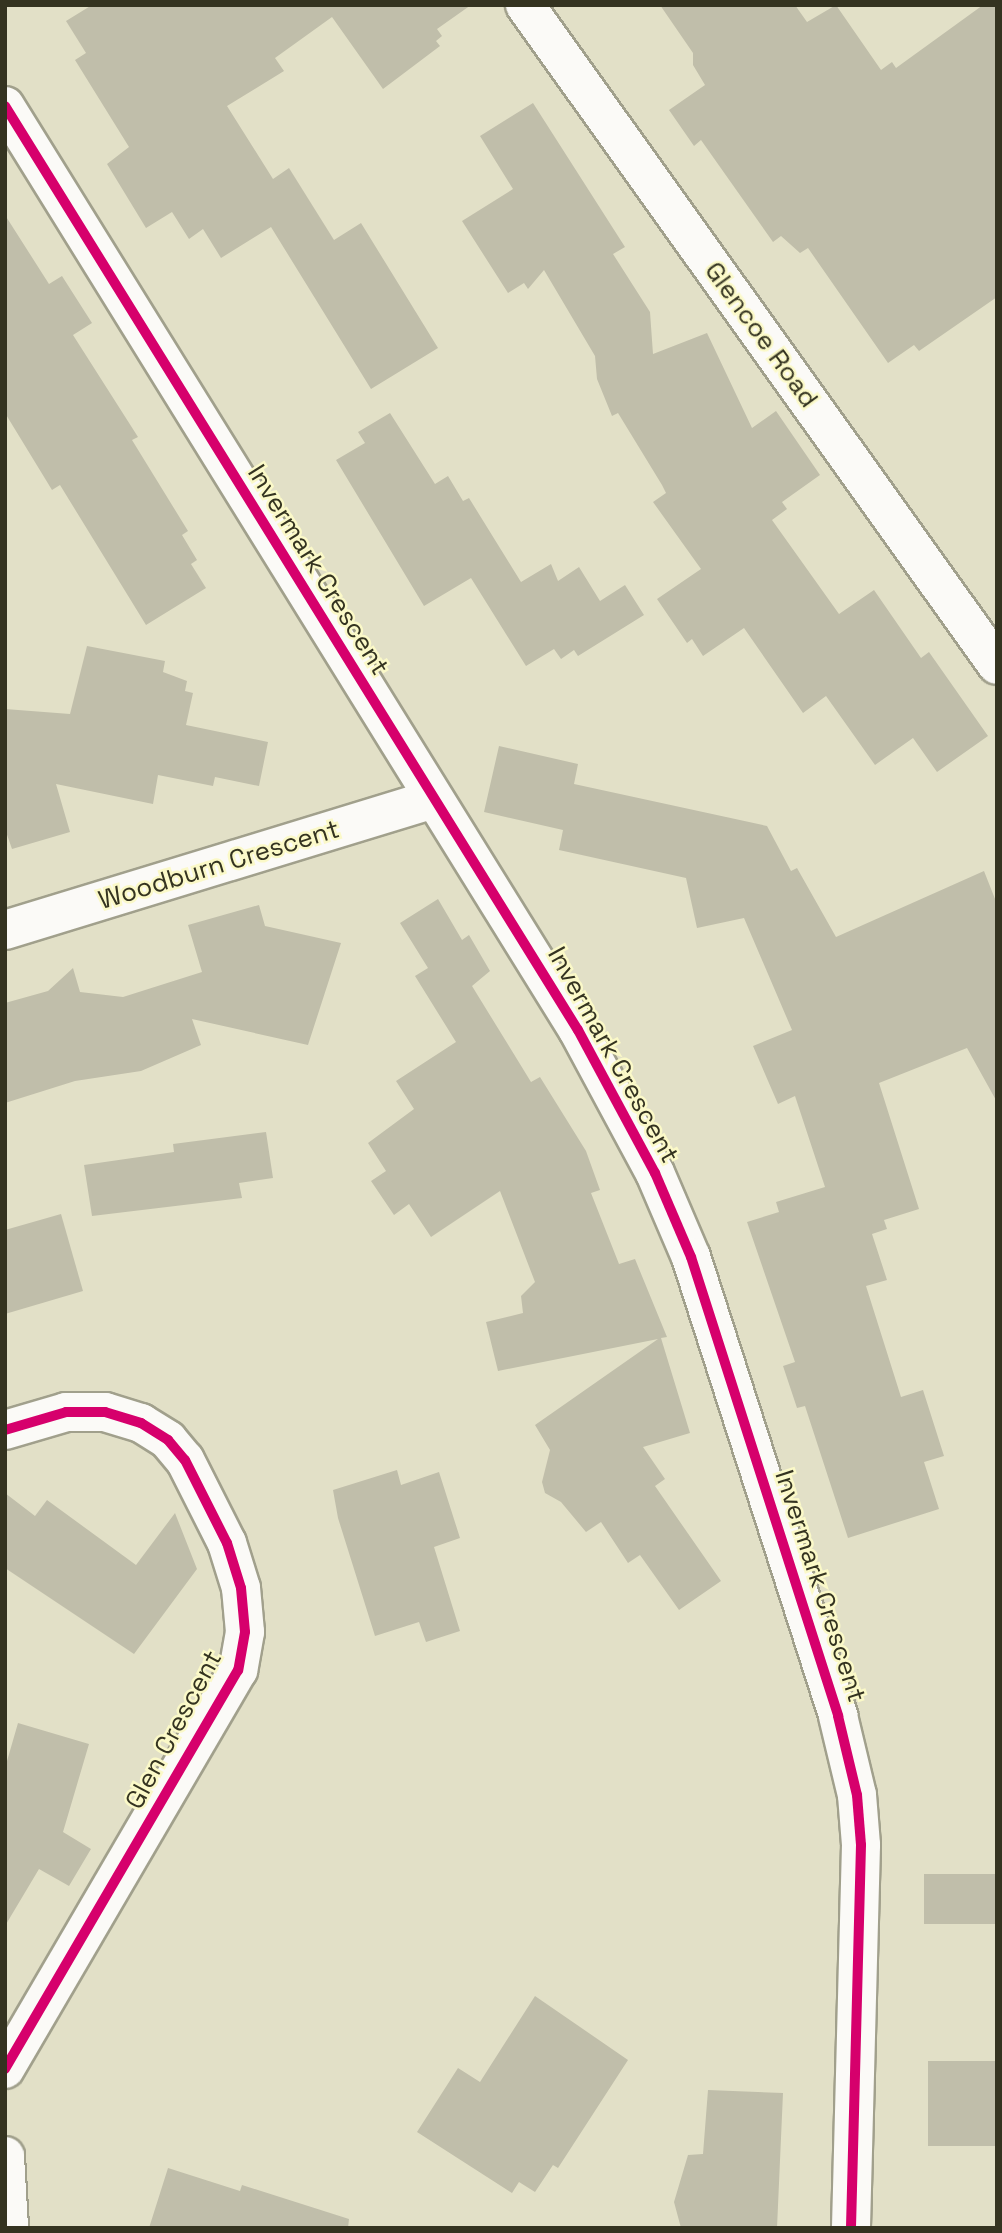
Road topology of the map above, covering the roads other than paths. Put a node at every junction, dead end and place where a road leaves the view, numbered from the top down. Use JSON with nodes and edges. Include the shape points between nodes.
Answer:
{"nodes":[{"id":1,"x":525,"y":5,"type":"edge"},
{"id":2,"x":5,"y":106,"type":"edge"},
{"id":3,"x":997,"y":665,"type":"edge"},
{"id":4,"x":433,"y":799,"type":"junction"},
{"id":5,"x":5,"y":930,"type":"edge"},
{"id":6,"x":5,"y":1430,"type":"edge"},
{"id":7,"x":5,"y":2068,"type":"edge"},
{"id":8,"x":5,"y":2156,"type":"edge"},
{"id":9,"x":9,"y":2228,"type":"edge"},
{"id":10,"x":851,"y":2228,"type":"edge"}],
"edges":[{"from":1,"to":3,"type":"street","name":"Glencoe Road"},
{"from":2,"to":4,"type":"street","name":"Invermark Crescent"},
{"from":4,"to":5,"type":"street","name":"Woodburn Crescent"},
{"from":4,"to":10,"type":"street","name":"Invermark Crescent","via":[[579,1030],[655,1173],[691,1257],[838,1716],[857,1795],[861,1845]]},
{"from":6,"to":7,"type":"street","name":"Glen Crescent","via":[[66,1412],[105,1412],[141,1423],[167,1440],[185,1460],[227,1543],[241,1588],[245,1632],[238,1670],[40,2017]]},
{"from":8,"to":9,"type":"street"}]}
